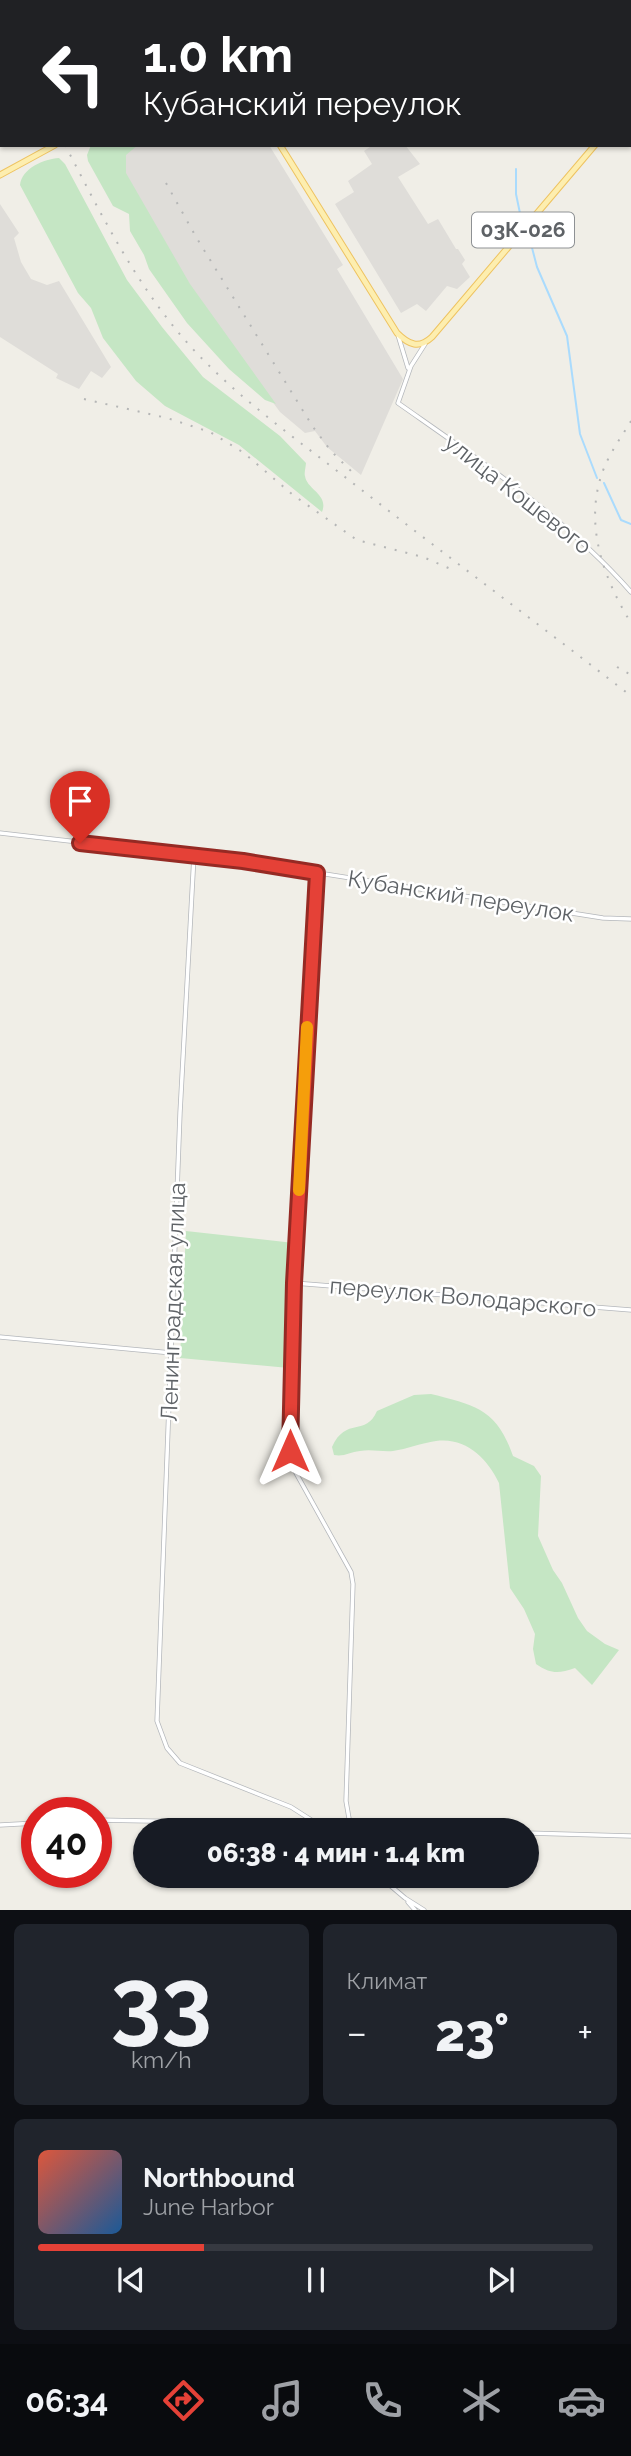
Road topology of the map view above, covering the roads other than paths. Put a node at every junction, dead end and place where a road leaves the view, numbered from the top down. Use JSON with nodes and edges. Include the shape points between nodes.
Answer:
{"nodes":[{"id":1,"x":51,"y":147,"type":"edge"},
{"id":2,"x":281,"y":147,"type":"edge"},
{"id":3,"x":593,"y":147,"type":"edge"},
{"id":4,"x":0,"y":175,"type":"edge"},
{"id":5,"x":397,"y":333,"type":"junction"},
{"id":6,"x":428,"y":341,"type":"junction"},
{"id":7,"x":408,"y":371,"type":"junction"},
{"id":8,"x":631,"y":592,"type":"edge"},
{"id":9,"x":0,"y":833,"type":"edge"},
{"id":10,"x":194,"y":855,"type":"junction"},
{"id":11,"x":317,"y":873,"type":"junction"},
{"id":12,"x":631,"y":919,"type":"edge"},
{"id":13,"x":294,"y":1283,"type":"junction"},
{"id":14,"x":631,"y":1310,"type":"edge"},
{"id":15,"x":0,"y":1337,"type":"edge"},
{"id":16,"x":172,"y":1353,"type":"junction"},
{"id":17,"x":307,"y":1818,"type":"edge"},
{"id":18,"x":349,"y":1818,"type":"edge"},
{"id":19,"x":112,"y":1820,"type":"edge"},
{"id":20,"x":133,"y":1821,"type":"edge"},
{"id":21,"x":21,"y":1824,"type":"edge"},
{"id":22,"x":0,"y":1825,"type":"edge"},
{"id":23,"x":539,"y":1833,"type":"edge"},
{"id":24,"x":631,"y":1836,"type":"edge"},
{"id":25,"x":393,"y":1888,"type":"edge"},
{"id":26,"x":405,"y":1898,"type":"junction"},
{"id":27,"x":415,"y":1910,"type":"edge"},
{"id":28,"x":424,"y":1910,"type":"edge"}],
"edges":[{"from":1,"to":4,"type":"main road"},
{"from":2,"to":5,"type":"main road"},
{"from":3,"to":6,"type":"main road","number":"03К-026"},
{"from":5,"to":6,"type":"main road","via":[[412,345]]},
{"from":5,"to":7,"type":"street"},
{"from":6,"to":7,"type":"street"},
{"from":7,"to":8,"type":"street","name":"улица Кошевого","via":[[398,403],[531,500]]},
{"from":9,"to":10,"type":"street","name":"Кубанский переулок"},
{"from":10,"to":11,"type":"street","name":"Кубанский переулок"},
{"from":10,"to":16,"type":"street","name":"Ленинградская улица"},
{"from":11,"to":12,"type":"street","name":"Кубанский переулок"},
{"from":11,"to":13,"type":"street"},
{"from":13,"to":14,"type":"street","name":"переулок Володарского"},
{"from":13,"to":18,"type":"street","via":[[290,1451],[296,1473],[351,1572],[353,1584],[346,1772]]},
{"from":15,"to":16,"type":"street"},
{"from":16,"to":17,"type":"street","name":"Ленинградская улица","via":[[156,1710],[166,1748],[180,1763],[284,1804]]},
{"from":19,"to":20,"type":"street"},
{"from":21,"to":22,"type":"street"},
{"from":23,"to":24,"type":"street"},
{"from":25,"to":26,"type":"street"},
{"from":26,"to":27,"type":"street"},
{"from":26,"to":28,"type":"street"}]}
